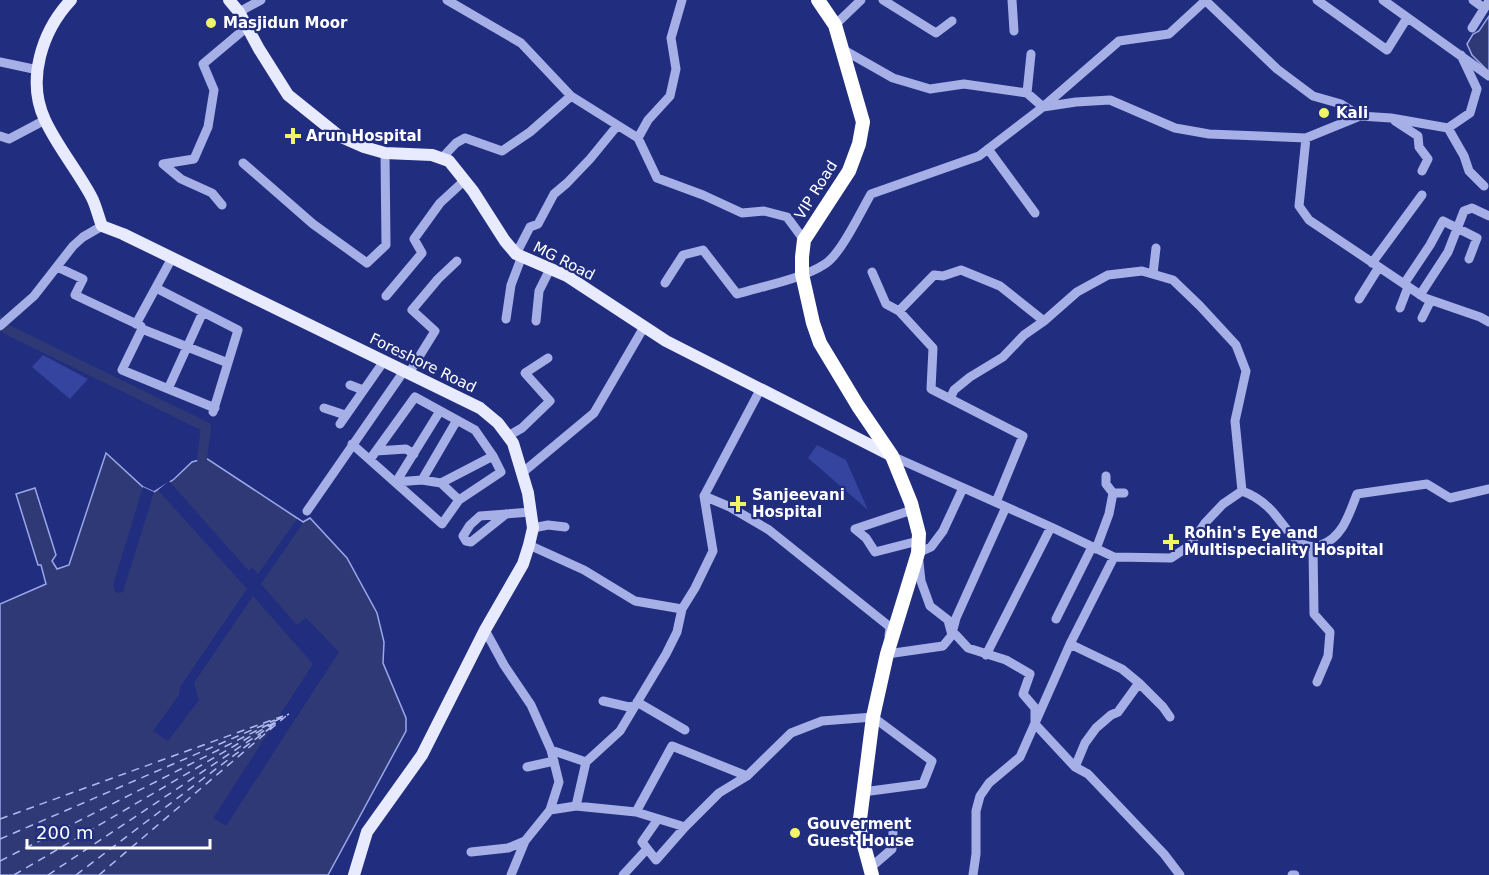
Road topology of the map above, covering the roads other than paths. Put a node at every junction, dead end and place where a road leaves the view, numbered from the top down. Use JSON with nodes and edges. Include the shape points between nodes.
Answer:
{"nodes":[{"id":1,"x":71,"y":0,"type":"edge"},
{"id":2,"x":229,"y":0,"type":"edge"},
{"id":3,"x":261,"y":0,"type":"edge"},
{"id":4,"x":447,"y":0,"type":"edge"},
{"id":5,"x":681,"y":0,"type":"edge"},
{"id":6,"x":818,"y":0,"type":"edge"},
{"id":7,"x":861,"y":0,"type":"edge"},
{"id":8,"x":883,"y":0,"type":"edge"},
{"id":9,"x":1012,"y":0,"type":"edge"},
{"id":10,"x":1206,"y":0,"type":"edge"},
{"id":11,"x":1317,"y":0,"type":"edge"},
{"id":12,"x":1383,"y":0,"type":"edge"},
{"id":13,"x":1473,"y":0,"type":"edge"},
{"id":14,"x":1487,"y":4,"type":"edge"},
{"id":15,"x":238,"y":12,"type":"junction"},
{"id":16,"x":1407,"y":18,"type":"junction"},
{"id":17,"x":952,"y":21,"type":"dead end"},
{"id":18,"x":835,"y":25,"type":"junction"},
{"id":19,"x":247,"y":27,"type":"junction"},
{"id":20,"x":1472,"y":28,"type":"dead end"},
{"id":21,"x":1014,"y":31,"type":"dead end"},
{"id":22,"x":842,"y":49,"type":"junction"},
{"id":23,"x":1031,"y":54,"type":"dead end"},
{"id":24,"x":1461,"y":56,"type":"junction"},
{"id":25,"x":0,"y":62,"type":"edge"},
{"id":26,"x":38,"y":70,"type":"junction"},
{"id":27,"x":1489,"y":76,"type":"edge"},
{"id":28,"x":1027,"y":93,"type":"junction"},
{"id":29,"x":571,"y":96,"type":"junction"},
{"id":30,"x":1043,"y":106,"type":"junction"},
{"id":31,"x":1360,"y":116,"type":"junction"},
{"id":32,"x":1391,"y":118,"type":"junction"},
{"id":33,"x":45,"y":120,"type":"junction"},
{"id":34,"x":617,"y":126,"type":"junction"},
{"id":35,"x":1448,"y":128,"type":"junction"},
{"id":36,"x":0,"y":136,"type":"edge"},
{"id":37,"x":638,"y":138,"type":"junction"},
{"id":38,"x":1306,"y":138,"type":"junction"},
{"id":39,"x":988,"y":149,"type":"junction"},
{"id":40,"x":385,"y":153,"type":"junction"},
{"id":41,"x":442,"y":158,"type":"junction"},
{"id":42,"x":243,"y":163,"type":"dead end"},
{"id":43,"x":1422,"y":171,"type":"dead end"},
{"id":44,"x":465,"y":180,"type":"junction"},
{"id":45,"x":1484,"y":186,"type":"dead end"},
{"id":46,"x":1422,"y":195,"type":"dead end"},
{"id":47,"x":222,"y":205,"type":"dead end"},
{"id":48,"x":1035,"y":213,"type":"dead end"},
{"id":49,"x":1489,"y":216,"type":"edge"},
{"id":50,"x":102,"y":226,"type":"junction"},
{"id":51,"x":1457,"y":228,"type":"junction"},
{"id":52,"x":804,"y":240,"type":"junction"},
{"id":53,"x":1156,"y":248,"type":"dead end"},
{"id":54,"x":519,"y":255,"type":"junction"},
{"id":55,"x":172,"y":258,"type":"junction"},
{"id":56,"x":1469,"y":260,"type":"dead end"},
{"id":57,"x":457,"y":261,"type":"dead end"},
{"id":58,"x":1375,"y":265,"type":"junction"},
{"id":59,"x":57,"y":267,"type":"junction"},
{"id":60,"x":550,"y":269,"type":"junction"},
{"id":61,"x":872,"y":272,"type":"dead end"},
{"id":62,"x":802,"y":274,"type":"junction"},
{"id":63,"x":1153,"y":274,"type":"junction"},
{"id":64,"x":664,"y":283,"type":"dead end"},
{"id":65,"x":1406,"y":286,"type":"junction"},
{"id":66,"x":156,"y":288,"type":"junction"},
{"id":67,"x":1420,"y":295,"type":"junction"},
{"id":68,"x":386,"y":296,"type":"dead end"},
{"id":69,"x":1359,"y":299,"type":"dead end"},
{"id":70,"x":1431,"y":300,"type":"junction"},
{"id":71,"x":1400,"y":308,"type":"dead end"},
{"id":72,"x":898,"y":311,"type":"junction"},
{"id":73,"x":203,"y":312,"type":"junction"},
{"id":74,"x":1422,"y":318,"type":"dead end"},
{"id":75,"x":506,"y":319,"type":"dead end"},
{"id":76,"x":536,"y":321,"type":"dead end"},
{"id":77,"x":1044,"y":321,"type":"junction"},
{"id":78,"x":1489,"y":322,"type":"edge"},
{"id":79,"x":3,"y":324,"type":"edge"},
{"id":80,"x":139,"y":326,"type":"junction"},
{"id":81,"x":644,"y":327,"type":"junction"},
{"id":82,"x":188,"y":347,"type":"junction"},
{"id":83,"x":548,"y":357,"type":"dead end"},
{"id":84,"x":384,"y":361,"type":"junction"},
{"id":85,"x":228,"y":363,"type":"junction"},
{"id":86,"x":406,"y":372,"type":"junction"},
{"id":87,"x":350,"y":385,"type":"dead end"},
{"id":88,"x":168,"y":389,"type":"junction"},
{"id":89,"x":363,"y":390,"type":"junction"},
{"id":90,"x":760,"y":390,"type":"junction"},
{"id":91,"x":950,"y":399,"type":"junction"},
{"id":92,"x":324,"y":408,"type":"dead end"},
{"id":93,"x":440,"y":411,"type":"junction"},
{"id":94,"x":345,"y":415,"type":"junction"},
{"id":95,"x":457,"y":420,"type":"junction"},
{"id":96,"x":340,"y":424,"type":"dead end"},
{"id":97,"x":508,"y":436,"type":"junction"},
{"id":98,"x":352,"y":444,"type":"junction"},
{"id":99,"x":414,"y":454,"type":"junction"},
{"id":100,"x":373,"y":455,"type":"junction"},
{"id":101,"x":493,"y":456,"type":"junction"},
{"id":102,"x":892,"y":456,"type":"junction"},
{"id":103,"x":522,"y":473,"type":"junction"},
{"id":104,"x":1106,"y":476,"type":"dead end"},
{"id":105,"x":422,"y":480,"type":"junction"},
{"id":106,"x":396,"y":482,"type":"junction"},
{"id":107,"x":441,"y":483,"type":"junction"},
{"id":108,"x":963,"y":488,"type":"junction"},
{"id":109,"x":1489,"y":489,"type":"edge"},
{"id":110,"x":1242,"y":491,"type":"junction"},
{"id":111,"x":1113,"y":493,"type":"junction"},
{"id":112,"x":1124,"y":493,"type":"dead end"},
{"id":113,"x":704,"y":496,"type":"junction"},
{"id":114,"x":459,"y":500,"type":"junction"},
{"id":115,"x":996,"y":502,"type":"junction"},
{"id":116,"x":1006,"y":507,"type":"junction"},
{"id":117,"x":912,"y":510,"type":"junction"},
{"id":118,"x":307,"y":511,"type":"dead end"},
{"id":119,"x":531,"y":512,"type":"junction"},
{"id":120,"x":506,"y":514,"type":"dead end"},
{"id":121,"x":565,"y":527,"type":"dead end"},
{"id":122,"x":1051,"y":527,"type":"junction"},
{"id":123,"x":533,"y":528,"type":"junction"},
{"id":124,"x":529,"y":545,"type":"junction"},
{"id":125,"x":918,"y":547,"type":"junction"},
{"id":126,"x":1094,"y":548,"type":"junction"},
{"id":127,"x":1313,"y":548,"type":"junction"},
{"id":128,"x":1114,"y":557,"type":"junction"},
{"id":129,"x":682,"y":609,"type":"junction"},
{"id":130,"x":1056,"y":619,"type":"dead end"},
{"id":131,"x":485,"y":630,"type":"junction"},
{"id":132,"x":952,"y":635,"type":"junction"},
{"id":133,"x":1070,"y":644,"type":"junction"},
{"id":134,"x":887,"y":654,"type":"junction"},
{"id":135,"x":986,"y":655,"type":"junction"},
{"id":136,"x":1317,"y":682,"type":"dead end"},
{"id":137,"x":1139,"y":683,"type":"junction"},
{"id":138,"x":603,"y":701,"type":"dead end"},
{"id":139,"x":636,"y":704,"type":"junction"},
{"id":140,"x":873,"y":717,"type":"junction"},
{"id":141,"x":1170,"y":717,"type":"dead end"},
{"id":142,"x":1035,"y":724,"type":"junction"},
{"id":143,"x":685,"y":730,"type":"dead end"},
{"id":144,"x":551,"y":750,"type":"junction"},
{"id":145,"x":554,"y":761,"type":"junction"},
{"id":146,"x":586,"y":762,"type":"junction"},
{"id":147,"x":527,"y":767,"type":"dead end"},
{"id":148,"x":1076,"y":767,"type":"junction"},
{"id":149,"x":747,"y":776,"type":"junction"},
{"id":150,"x":864,"y":792,"type":"junction"},
{"id":151,"x":576,"y":806,"type":"junction"},
{"id":152,"x":550,"y":810,"type":"junction"},
{"id":153,"x":636,"y":812,"type":"junction"},
{"id":154,"x":658,"y":819,"type":"junction"},
{"id":155,"x":685,"y":827,"type":"junction"},
{"id":156,"x":893,"y":832,"type":"dead end"},
{"id":157,"x":525,"y":840,"type":"junction"},
{"id":158,"x":647,"y":849,"type":"junction"},
{"id":159,"x":471,"y":852,"type":"dead end"},
{"id":160,"x":871,"y":872,"type":"edge"},
{"id":161,"x":626,"y":874,"type":"edge"},
{"id":162,"x":354,"y":875,"type":"edge"},
{"id":163,"x":511,"y":875,"type":"edge"},
{"id":164,"x":973,"y":875,"type":"edge"},
{"id":165,"x":1180,"y":875,"type":"edge"}],
"edges":[{"from":1,"to":26,"type":"main road","via":[[59,12],[45,40]]},
{"from":2,"to":15,"type":"main road"},
{"from":3,"to":15,"type":"street"},
{"from":4,"to":29,"type":"street","via":[[521,43]]},
{"from":5,"to":37,"type":"street","via":[[671,38],[676,69],[670,96]]},
{"from":6,"to":18,"type":"highway","name":"VIP Road"},
{"from":7,"to":18,"type":"street"},
{"from":8,"to":17,"type":"street","via":[[936,33]]},
{"from":9,"to":21,"type":"street"},
{"from":10,"to":30,"type":"street","via":[[1169,34],[1119,41]]},
{"from":10,"to":31,"type":"street","via":[[1277,69],[1313,96],[1341,104]]},
{"from":11,"to":16,"type":"street","via":[[1387,50]]},
{"from":12,"to":16,"type":"street"},
{"from":13,"to":14,"type":"street"},
{"from":14,"to":20,"type":"street"},
{"from":15,"to":19,"type":"main road"},
{"from":16,"to":24,"type":"street"},
{"from":18,"to":22,"type":"highway","name":"VIP Road"},
{"from":19,"to":40,"type":"main road","via":[[288,95],[339,136]]},
{"from":19,"to":47,"type":"street","via":[[203,64],[214,90],[208,127],[194,159],[163,164],[181,179],[212,193]]},
{"from":22,"to":28,"type":"street","via":[[893,78],[930,89],[964,84]]},
{"from":22,"to":52,"type":"highway","name":"VIP Road","via":[[863,122],[859,144],[849,171]]},
{"from":23,"to":28,"type":"street"},
{"from":24,"to":27,"type":"street"},
{"from":24,"to":35,"type":"street","via":[[1477,89],[1470,113]]},
{"from":25,"to":26,"type":"street"},
{"from":26,"to":33,"type":"main road","via":[[36,89]]},
{"from":28,"to":30,"type":"street"},
{"from":29,"to":34,"type":"street"},
{"from":29,"to":41,"type":"street","via":[[502,151],[465,138]]},
{"from":30,"to":38,"type":"street","via":[[1110,100],[1175,128],[1209,134]]},
{"from":30,"to":39,"type":"street"},
{"from":31,"to":32,"type":"street"},
{"from":31,"to":38,"type":"street"},
{"from":32,"to":35,"type":"street"},
{"from":32,"to":43,"type":"street","via":[[1418,136],[1419,147],[1428,159]]},
{"from":33,"to":36,"type":"street","via":[[9,139]]},
{"from":33,"to":50,"type":"main road","via":[[92,198]]},
{"from":34,"to":37,"type":"street"},
{"from":34,"to":54,"type":"street","via":[[554,194],[538,224],[530,226]]},
{"from":35,"to":45,"type":"street","via":[[1469,171]]},
{"from":37,"to":52,"type":"street","via":[[657,178],[742,213],[787,217]]},
{"from":38,"to":58,"type":"street","via":[[1299,206],[1309,220]]},
{"from":39,"to":48,"type":"street"},
{"from":39,"to":62,"type":"street","via":[[979,156],[871,194],[827,264]]},
{"from":40,"to":41,"type":"main road","via":[[432,154]]},
{"from":40,"to":42,"type":"street","via":[[386,245],[367,263],[313,224]]},
{"from":41,"to":44,"type":"main road","name":"MG Road"},
{"from":44,"to":54,"type":"main road","name":"MG Road","via":[[505,241]]},
{"from":44,"to":68,"type":"street","via":[[440,203],[414,239],[422,253]]},
{"from":46,"to":58,"type":"street"},
{"from":49,"to":51,"type":"street","via":[[1472,208],[1464,211]]},
{"from":50,"to":55,"type":"main road","name":"Foreshore Road"},
{"from":50,"to":59,"type":"street","via":[[73,246]]},
{"from":51,"to":56,"type":"street","via":[[1477,238]]},
{"from":51,"to":65,"type":"street","via":[[1443,221]]},
{"from":51,"to":67,"type":"street","via":[[1448,252]]},
{"from":52,"to":62,"type":"highway","name":"VIP Road"},
{"from":53,"to":63,"type":"street"},
{"from":54,"to":60,"type":"main road","name":"MG Road"},
{"from":54,"to":75,"type":"street"},
{"from":55,"to":66,"type":"street"},
{"from":55,"to":84,"type":"main road","name":"Foreshore Road"},
{"from":57,"to":86,"type":"street","via":[[412,310],[435,331]]},
{"from":58,"to":65,"type":"street"},
{"from":58,"to":69,"type":"street"},
{"from":59,"to":79,"type":"street","via":[[34,296]]},
{"from":59,"to":80,"type":"street","via":[[83,279],[75,295]]},
{"from":60,"to":76,"type":"street","via":[[539,291]]},
{"from":60,"to":81,"type":"main road","name":"MG Road"},
{"from":61,"to":72,"type":"street","via":[[886,304]]},
{"from":62,"to":64,"type":"street","via":[[737,294],[703,250],[683,255]]},
{"from":62,"to":102,"type":"highway","name":"VIP Road","via":[[820,343]]},
{"from":63,"to":77,"type":"street","via":[[1142,270],[1108,275],[1077,292]]},
{"from":63,"to":110,"type":"street","via":[[1173,280],[1236,345],[1246,371],[1235,422]]},
{"from":65,"to":67,"type":"street"},
{"from":65,"to":71,"type":"street"},
{"from":66,"to":73,"type":"street"},
{"from":66,"to":80,"type":"street"},
{"from":67,"to":70,"type":"street"},
{"from":70,"to":74,"type":"street"},
{"from":70,"to":78,"type":"street"},
{"from":72,"to":77,"type":"street","via":[[934,275],[961,270],[1000,286]]},
{"from":72,"to":91,"type":"street","via":[[933,348],[931,389]]},
{"from":73,"to":82,"type":"street"},
{"from":73,"to":85,"type":"street","via":[[238,330]]},
{"from":77,"to":91,"type":"street","via":[[1024,334],[1003,357],[954,390]]},
{"from":80,"to":82,"type":"street"},
{"from":80,"to":88,"type":"street","via":[[123,370]]},
{"from":81,"to":90,"type":"main road","name":"MG Road"},
{"from":81,"to":103,"type":"street","via":[[594,413]]},
{"from":82,"to":85,"type":"street"},
{"from":82,"to":88,"type":"street"},
{"from":83,"to":97,"type":"street","via":[[525,373],[550,401]]},
{"from":84,"to":86,"type":"main road","name":"Foreshore Road"},
{"from":84,"to":89,"type":"street"},
{"from":85,"to":88,"type":"street","via":[[214,410]]},
{"from":86,"to":97,"type":"main road","name":"Foreshore Road","via":[[480,408]]},
{"from":86,"to":98,"type":"street"},
{"from":87,"to":89,"type":"street"},
{"from":89,"to":94,"type":"street"},
{"from":90,"to":102,"type":"main road","name":"MG Road"},
{"from":90,"to":113,"type":"street"},
{"from":91,"to":115,"type":"street","via":[[1023,436]]},
{"from":92,"to":94,"type":"street"},
{"from":93,"to":95,"type":"street"},
{"from":93,"to":99,"type":"street"},
{"from":93,"to":100,"type":"street","via":[[415,397]]},
{"from":94,"to":96,"type":"street"},
{"from":95,"to":101,"type":"street","via":[[475,430]]},
{"from":95,"to":105,"type":"street"},
{"from":97,"to":103,"type":"main road","name":"Foreshore Road"},
{"from":98,"to":100,"type":"street"},
{"from":98,"to":118,"type":"street"},
{"from":99,"to":100,"type":"street","via":[[406,449]]},
{"from":99,"to":106,"type":"street"},
{"from":100,"to":106,"type":"street"},
{"from":101,"to":107,"type":"street"},
{"from":101,"to":114,"type":"street","via":[[501,472]]},
{"from":102,"to":108,"type":"street"},
{"from":102,"to":117,"type":"highway","name":"VIP Road"},
{"from":103,"to":119,"type":"main road","name":"Foreshore Road"},
{"from":104,"to":111,"type":"street","via":[[1106,484]]},
{"from":105,"to":106,"type":"street"},
{"from":105,"to":107,"type":"street"},
{"from":106,"to":114,"type":"street","via":[[442,524]]},
{"from":107,"to":114,"type":"street"},
{"from":108,"to":115,"type":"street"},
{"from":108,"to":125,"type":"street","via":[[931,547]]},
{"from":109,"to":127,"type":"street","via":[[1450,498],[1427,484],[1357,494],[1344,525],[1332,541]]},
{"from":110,"to":127,"type":"street","via":[[1270,508],[1302,544]]},
{"from":110,"to":128,"type":"street","via":[[1223,504],[1189,546],[1171,558]]},
{"from":111,"to":112,"type":"street"},
{"from":111,"to":126,"type":"street"},
{"from":113,"to":129,"type":"street","via":[[713,551]]},
{"from":113,"to":134,"type":"street","via":[[769,530],[890,627]]},
{"from":115,"to":116,"type":"street"},
{"from":116,"to":122,"type":"street"},
{"from":116,"to":132,"type":"street"},
{"from":117,"to":125,"type":"highway","name":"VIP Road","via":[[919,534]]},
{"from":117,"to":125,"type":"street","via":[[855,529],[874,552]]},
{"from":119,"to":120,"type":"street"},
{"from":119,"to":123,"type":"main road","name":"Foreshore Road"},
{"from":121,"to":123,"type":"street"},
{"from":122,"to":126,"type":"street"},
{"from":122,"to":135,"type":"street"},
{"from":123,"to":124,"type":"main road","name":"Foreshore Road"},
{"from":124,"to":129,"type":"street","via":[[584,570],[635,601]]},
{"from":124,"to":131,"type":"main road","name":"Foreshore Road","via":[[523,564]]},
{"from":125,"to":132,"type":"street","via":[[921,581],[930,606],[948,620]]},
{"from":125,"to":134,"type":"highway"},
{"from":126,"to":128,"type":"street"},
{"from":126,"to":130,"type":"street"},
{"from":127,"to":136,"type":"street","via":[[1314,614],[1330,632],[1328,656]]},
{"from":128,"to":133,"type":"street"},
{"from":129,"to":139,"type":"street","via":[[677,632]]},
{"from":131,"to":144,"type":"street","via":[[531,705]]},
{"from":131,"to":162,"type":"main road","name":"Foreshore Road","via":[[422,754],[367,832]]},
{"from":132,"to":134,"type":"street","via":[[943,646]]},
{"from":132,"to":135,"type":"street","via":[[968,648]]},
{"from":133,"to":137,"type":"street","via":[[1122,669]]},
{"from":133,"to":142,"type":"street"},
{"from":134,"to":140,"type":"highway"},
{"from":135,"to":142,"type":"street","via":[[1006,660],[1030,674],[1023,694],[1035,708]]},
{"from":137,"to":141,"type":"street"},
{"from":137,"to":148,"type":"street","via":[[1118,712],[1085,742]]},
{"from":138,"to":139,"type":"street","via":[[629,707]]},
{"from":139,"to":143,"type":"street"},
{"from":139,"to":146,"type":"street","via":[[620,731]]},
{"from":140,"to":149,"type":"street","via":[[822,721],[791,732]]},
{"from":140,"to":150,"type":"highway"},
{"from":140,"to":150,"type":"street","via":[[932,761],[923,784]]},
{"from":142,"to":148,"type":"street"},
{"from":142,"to":164,"type":"street","via":[[1020,757],[980,795]]},
{"from":144,"to":145,"type":"street"},
{"from":144,"to":146,"type":"street"},
{"from":145,"to":147,"type":"street"},
{"from":145,"to":152,"type":"street","via":[[559,782]]},
{"from":146,"to":151,"type":"street"},
{"from":148,"to":165,"type":"street","via":[[1088,774]]},
{"from":149,"to":153,"type":"street","via":[[672,747]]},
{"from":149,"to":155,"type":"street","via":[[719,793]]},
{"from":150,"to":160,"type":"highway","via":[[859,827]]},
{"from":151,"to":152,"type":"street"},
{"from":151,"to":153,"type":"street"},
{"from":152,"to":157,"type":"street"},
{"from":153,"to":154,"type":"street"},
{"from":154,"to":155,"type":"street"},
{"from":154,"to":158,"type":"street","via":[[642,842]]},
{"from":155,"to":158,"type":"street","via":[[656,860]]},
{"from":156,"to":160,"type":"street","via":[[892,849]]},
{"from":157,"to":159,"type":"street","via":[[508,848]]},
{"from":157,"to":163,"type":"street"},
{"from":158,"to":161,"type":"street"}]}
